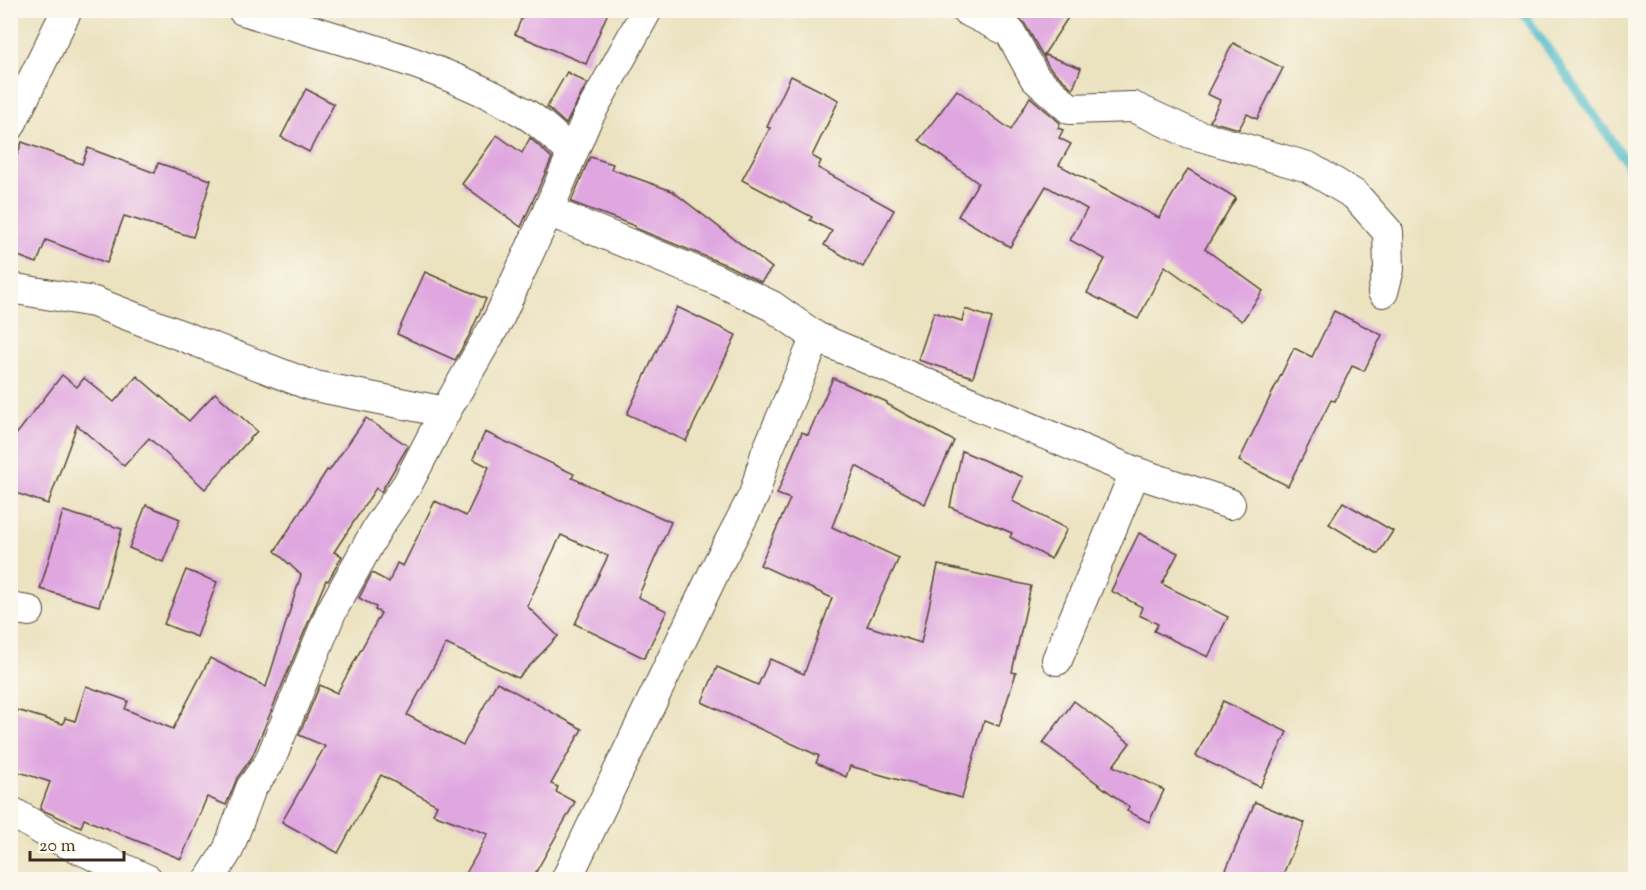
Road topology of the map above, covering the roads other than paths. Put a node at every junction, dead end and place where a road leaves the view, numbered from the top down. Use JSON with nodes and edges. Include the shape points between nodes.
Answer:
{"nodes":[{"id":1,"x":67,"y":10,"type":"edge"},
{"id":2,"x":243,"y":10,"type":"edge"},
{"id":3,"x":647,"y":10,"type":"edge"},
{"id":4,"x":966,"y":10,"type":"edge"},
{"id":5,"x":10,"y":126,"type":"edge"},
{"id":6,"x":572,"y":152,"type":"junction"},
{"id":7,"x":548,"y":211,"type":"junction"},
{"id":8,"x":10,"y":288,"type":"edge"},
{"id":9,"x":1383,"y":292,"type":"dead end"},
{"id":10,"x":816,"y":338,"type":"junction"},
{"id":11,"x":445,"y":412,"type":"junction"},
{"id":12,"x":1135,"y":472,"type":"junction"},
{"id":13,"x":1230,"y":504,"type":"dead end"},
{"id":14,"x":1057,"y":660,"type":"dead end"},
{"id":15,"x":10,"y":811,"type":"edge"},
{"id":16,"x":148,"y":879,"type":"edge"},
{"id":17,"x":209,"y":879,"type":"edge"},
{"id":18,"x":566,"y":879,"type":"edge"}],
"edges":[{"from":1,"to":5,"type":"street"},
{"from":2,"to":6,"type":"street","via":[[407,61],[480,89],[528,115]]},
{"from":3,"to":6,"type":"street","via":[[586,119]]},
{"from":4,"to":9,"type":"street","via":[[1010,32],[1035,78],[1070,109],[1133,107],[1190,133],[1308,167],[1355,195],[1388,232],[1389,269]]},
{"from":6,"to":7,"type":"street"},
{"from":7,"to":10,"type":"street","via":[[772,306]]},
{"from":7,"to":11,"type":"street","via":[[498,320]]},
{"from":8,"to":11,"type":"street","via":[[94,302],[310,384]]},
{"from":10,"to":12,"type":"street"},
{"from":10,"to":18,"type":"street","via":[[766,454],[754,495]]},
{"from":11,"to":17,"type":"street","via":[[408,483],[378,527],[331,612],[269,763],[251,788],[228,850]]},
{"from":12,"to":13,"type":"street"},
{"from":12,"to":14,"type":"street"},
{"from":15,"to":16,"type":"street","via":[[54,837]]}]}
